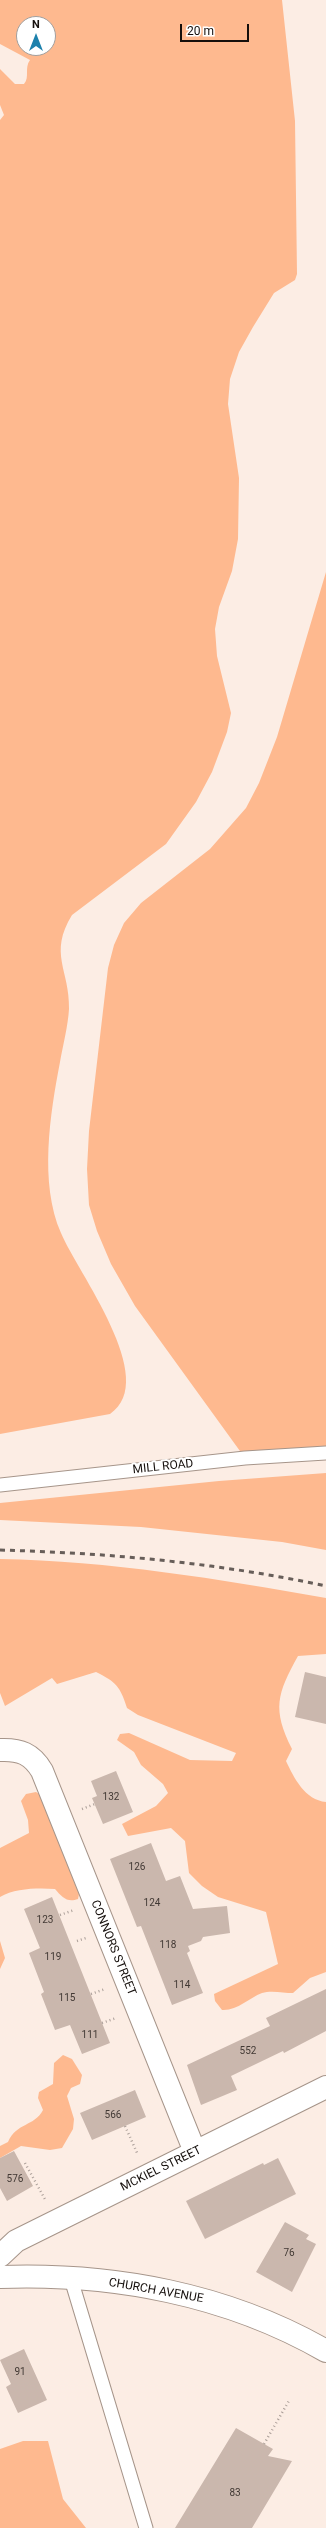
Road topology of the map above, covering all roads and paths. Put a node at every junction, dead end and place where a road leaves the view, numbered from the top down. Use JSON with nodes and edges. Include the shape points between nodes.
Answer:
{"nodes":[{"id":1,"x":326,"y":1453,"type":"edge"},
{"id":2,"x":0,"y":1485,"type":"edge"},
{"id":3,"x":10,"y":1751,"type":"edge"},
{"id":4,"x":326,"y":2087,"type":"edge"},
{"id":5,"x":124,"y":2126,"type":"dead end"},
{"id":6,"x":195,"y":2152,"type":"junction"},
{"id":7,"x":25,"y":2163,"type":"dead end"},
{"id":8,"x":148,"y":2175,"type":"junction"},
{"id":9,"x":57,"y":2220,"type":"junction"},
{"id":10,"x":0,"y":2256,"type":"edge"},
{"id":11,"x":0,"y":2277,"type":"edge"},
{"id":12,"x":71,"y":2278,"type":"junction"},
{"id":13,"x":326,"y":2351,"type":"edge"},
{"id":14,"x":290,"y":2399,"type":"dead end"},
{"id":15,"x":264,"y":2444,"type":"dead end"},
{"id":16,"x":146,"y":2528,"type":"edge"}],
"edges":[{"from":1,"to":2,"type":"lane","name":"MILL ROAD","via":[[246,1458]]},
{"from":3,"to":6,"type":"street","name":"CONNORS STREET","via":[[36,1760],[42,1771]]},
{"from":4,"to":6,"type":"street","name":"MCKIEL STREET"},
{"from":5,"to":8,"type":"path"},
{"from":6,"to":8,"type":"street","name":"MCKIEL STREET"},
{"from":7,"to":9,"type":"path"},
{"from":8,"to":9,"type":"street","name":"MCKIEL STREET"},
{"from":9,"to":10,"type":"street","name":"MCKIEL STREET","via":[[16,2241]]},
{"from":11,"to":12,"type":"street","name":"CHURCH AVENUE"},
{"from":12,"to":13,"type":"street","name":"CHURCH AVENUE","via":[[130,2285],[205,2299],[279,2325]]},
{"from":12,"to":16,"type":"lane"},
{"from":14,"to":15,"type":"path"}]}
